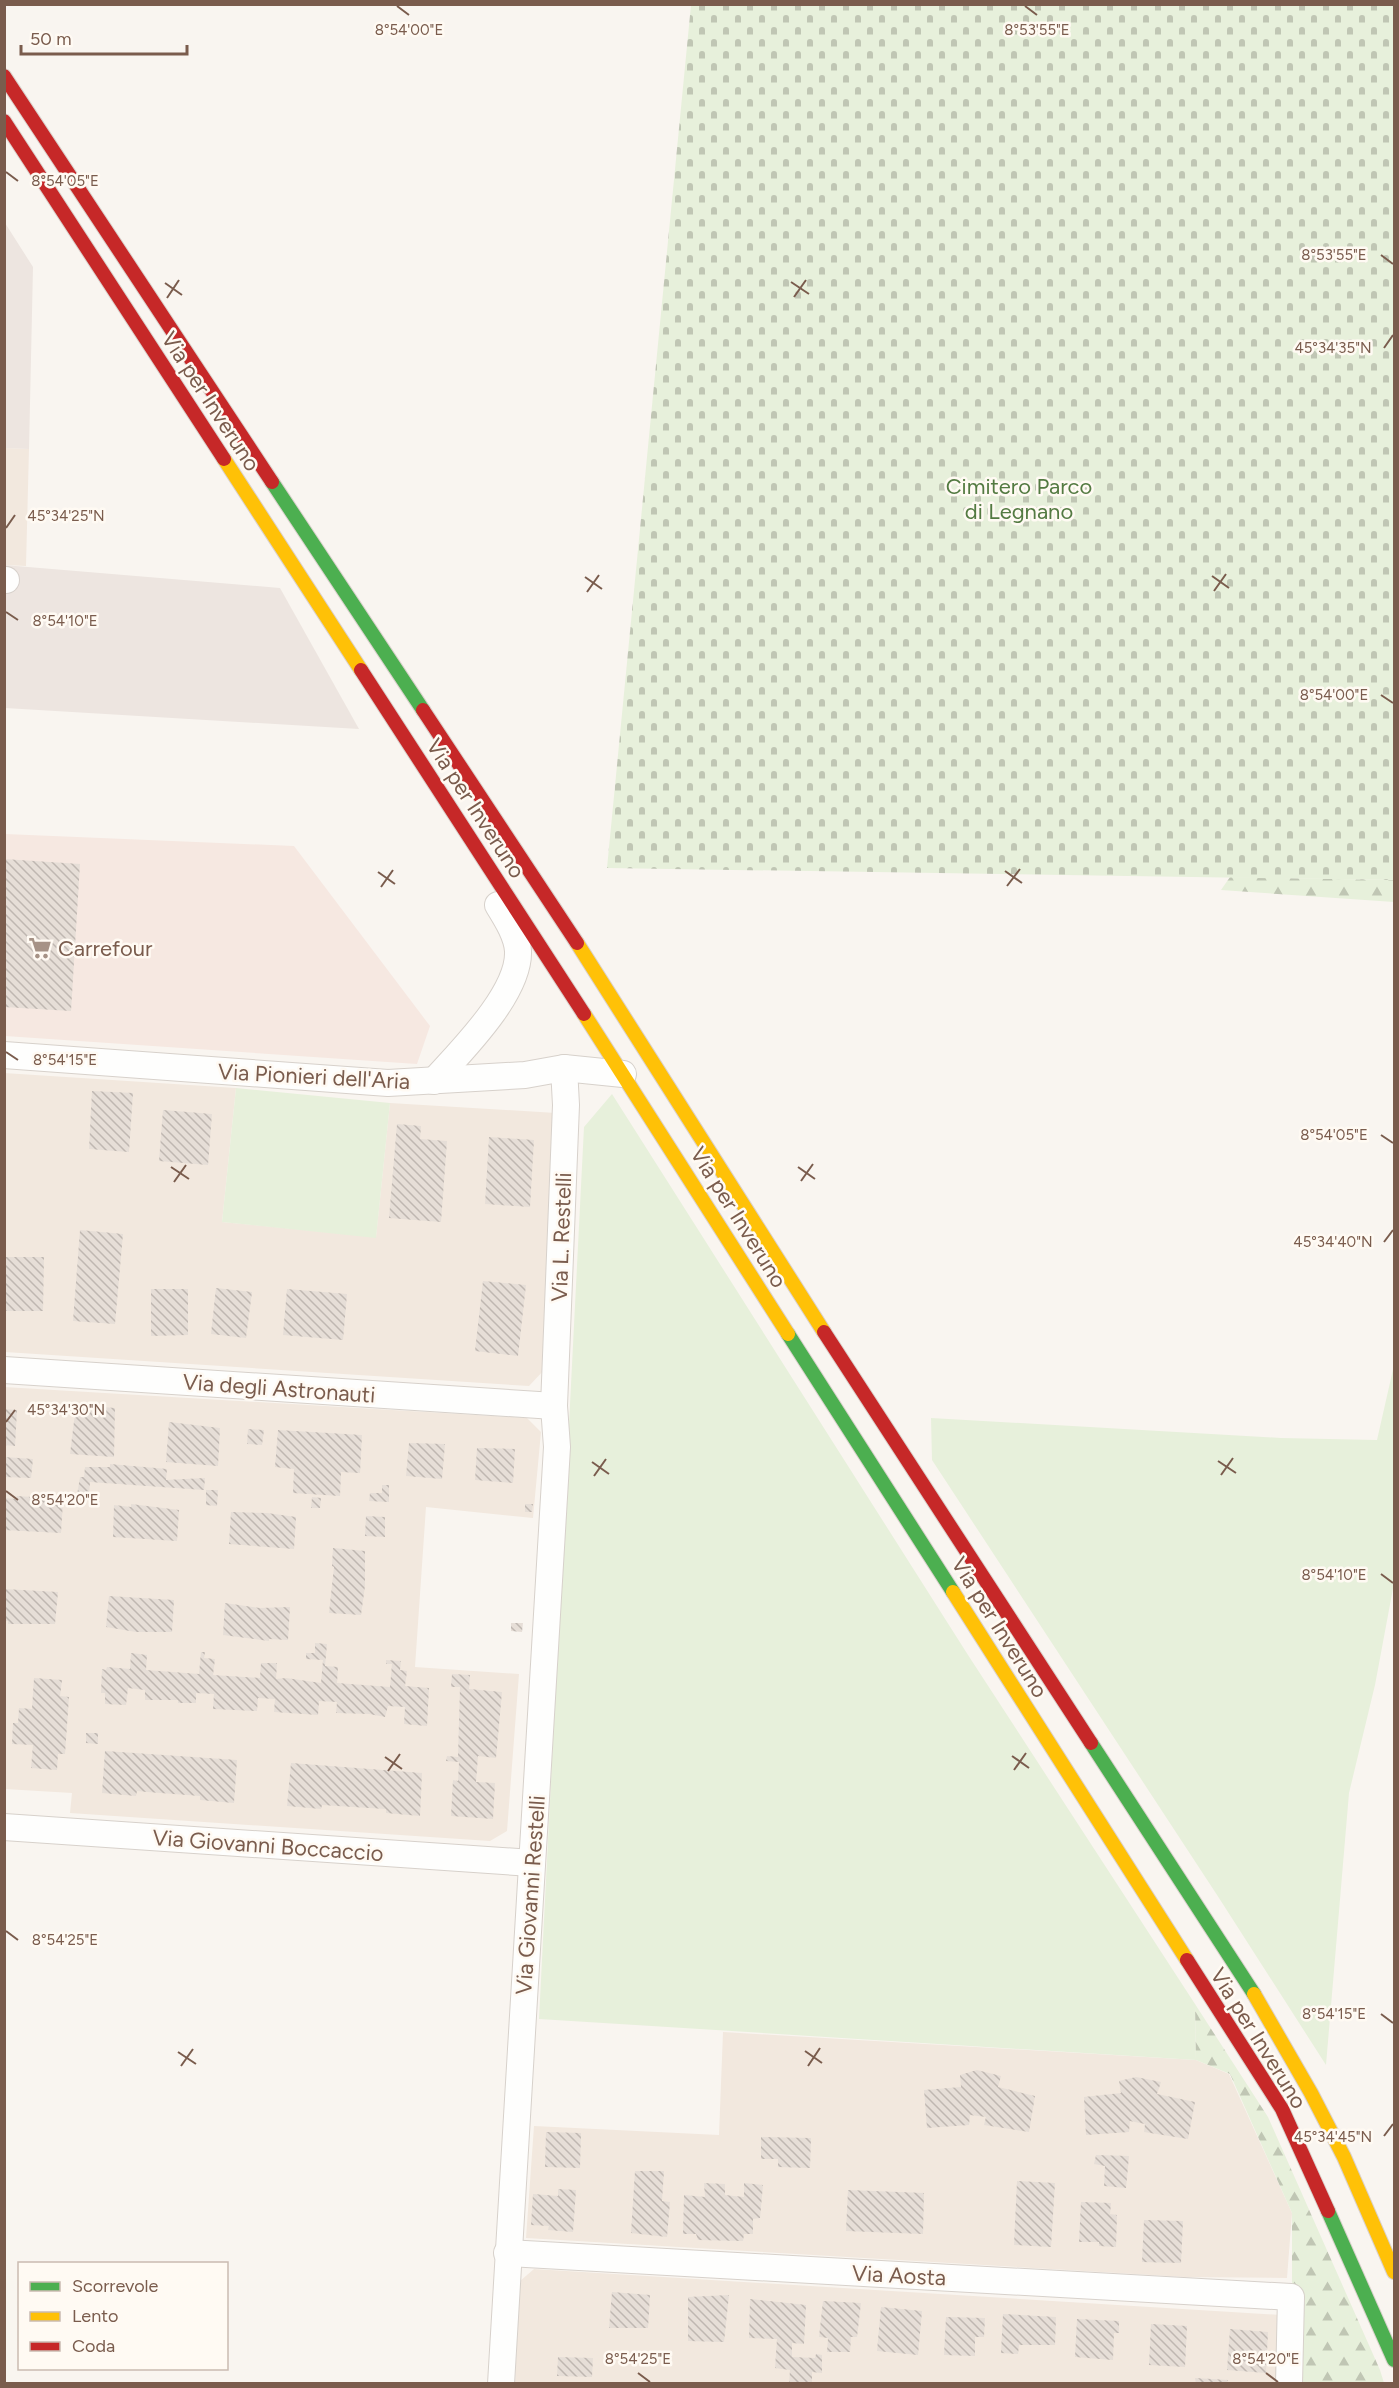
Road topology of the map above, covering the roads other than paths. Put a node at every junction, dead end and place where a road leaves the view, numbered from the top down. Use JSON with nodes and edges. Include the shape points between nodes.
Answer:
{"nodes":[{"id":1,"x":4,"y":76,"type":"edge"},
{"id":2,"x":4,"y":121,"type":"edge"},
{"id":3,"x":297,"y":571,"type":"junction"},
{"id":4,"x":4,"y":1055,"type":"edge"},
{"id":5,"x":564,"y":1068,"type":"junction"},
{"id":6,"x":623,"y":1074,"type":"junction"},
{"id":7,"x":434,"y":1081,"type":"junction"},
{"id":8,"x":4,"y":1370,"type":"edge"},
{"id":9,"x":554,"y":1406,"type":"junction"},
{"id":10,"x":4,"y":1827,"type":"edge"},
{"id":11,"x":532,"y":1863,"type":"junction"},
{"id":12,"x":507,"y":2253,"type":"junction"},
{"id":13,"x":1395,"y":2272,"type":"edge"},
{"id":14,"x":1395,"y":2360,"type":"edge"},
{"id":15,"x":501,"y":2384,"type":"edge"},
{"id":16,"x":1289,"y":2384,"type":"edge"}],
"edges":[{"from":1,"to":13,"type":"main road","name":"Via per Inveruno","via":[[565,925],[866,1400],[1238,1967],[1311,2093]]},
{"from":2,"to":3,"type":"main road","name":"Via per Inveruno"},
{"from":3,"to":6,"type":"main road","name":"Via per Inveruno"},
{"from":3,"to":7,"type":"street","via":[[315,616],[509,922],[518,952],[511,980],[488,1022]]},
{"from":4,"to":7,"type":"street","name":"Via Pionieri dell'Aria","via":[[388,1083]]},
{"from":5,"to":6,"type":"street","name":"Via Pionieri dell'Aria"},
{"from":5,"to":7,"type":"street","name":"Via Pionieri dell'Aria","via":[[525,1075]]},
{"from":5,"to":9,"type":"street","name":"Via L. Restelli","via":[[566,1105]]},
{"from":6,"to":14,"type":"main road","name":"Via per Inveruno","via":[[1282,2109]]},
{"from":8,"to":9,"type":"street","name":"Via degli Astronauti"},
{"from":9,"to":11,"type":"street","name":"Via Giovanni Restelli","via":[[557,1447]]},
{"from":10,"to":11,"type":"street","name":"Via Giovanni Boccaccio"},
{"from":11,"to":12,"type":"street","name":"Via Giovanni Restelli"},
{"from":12,"to":15,"type":"street","name":"Via Giovanni Restelli"},
{"from":12,"to":16,"type":"street","name":"Via Aosta","via":[[1291,2297]]}]}
